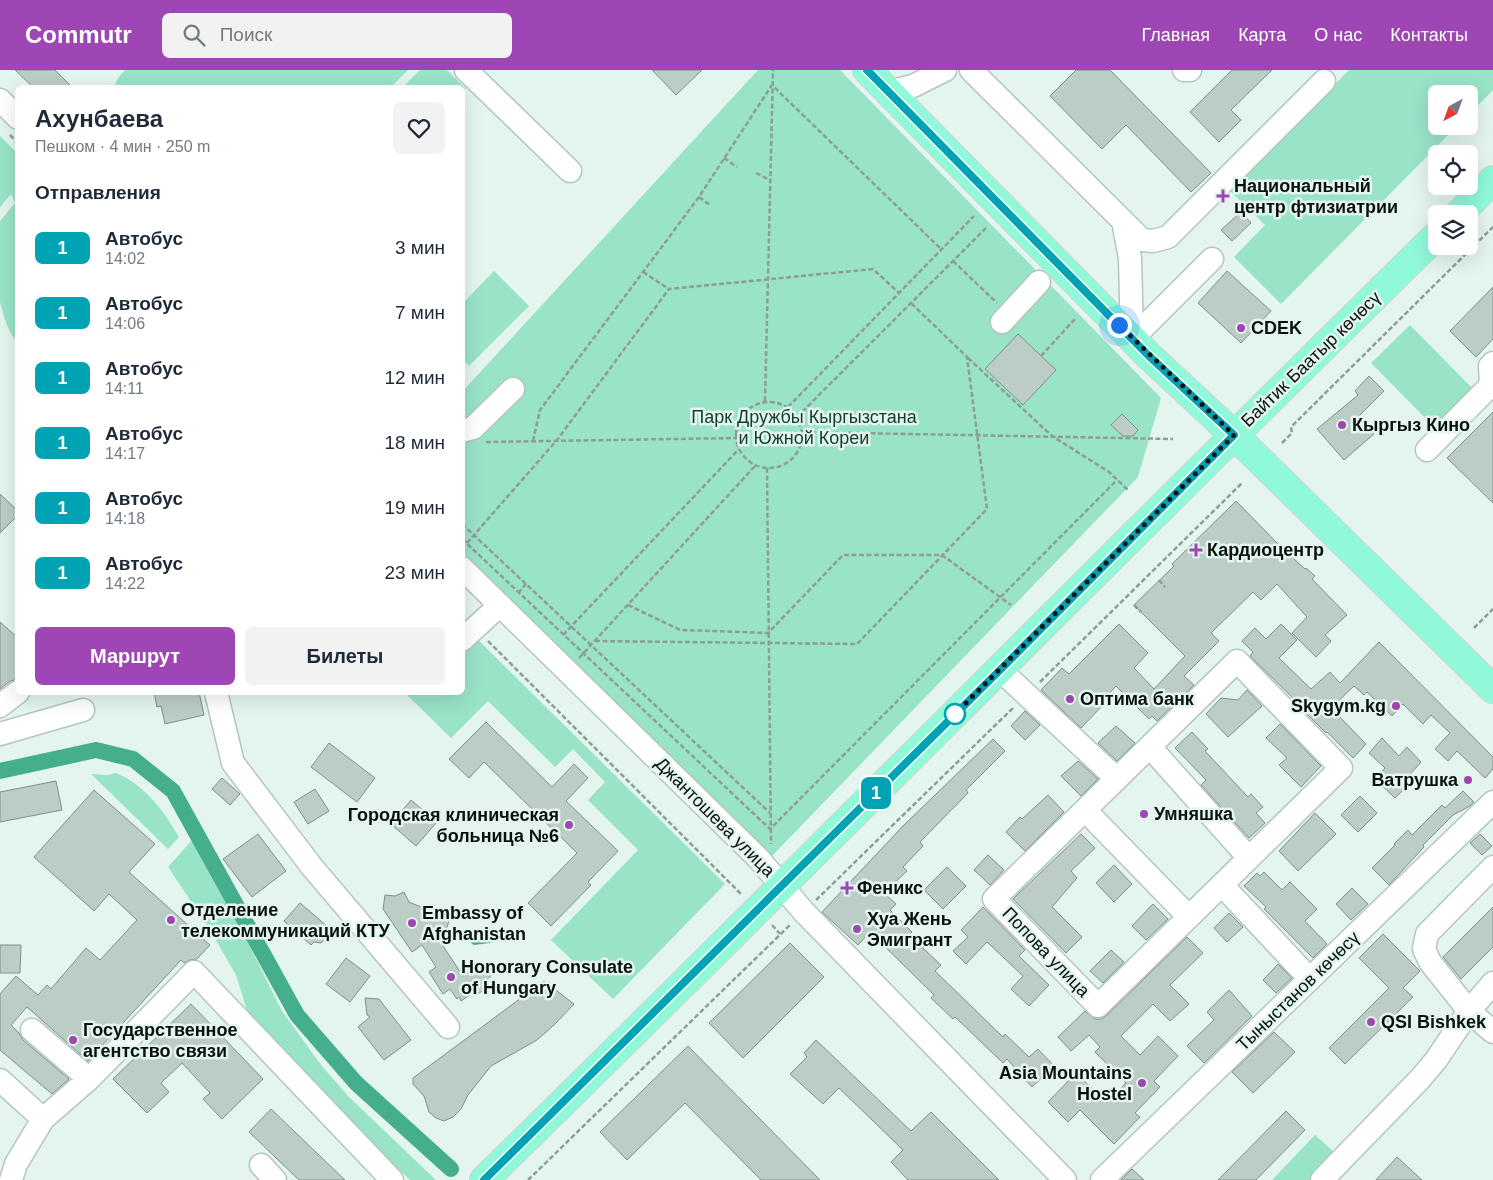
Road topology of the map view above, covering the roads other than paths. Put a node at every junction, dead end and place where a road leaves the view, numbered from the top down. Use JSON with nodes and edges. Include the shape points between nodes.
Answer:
{"nodes":[{"id":1,"x":466,"y":70,"type":"edge"},
{"id":2,"x":867,"y":70,"type":"edge"},
{"id":3,"x":945,"y":70,"type":"edge"},
{"id":4,"x":971,"y":70,"type":"edge"},
{"id":5,"x":1184,"y":70,"type":"edge"},
{"id":6,"x":1190,"y":70,"type":"edge"},
{"id":7,"x":1324,"y":81,"type":"dead end"},
{"id":8,"x":888,"y":92,"type":"junction"},
{"id":9,"x":570,"y":171,"type":"dead end"},
{"id":10,"x":1493,"y":180,"type":"edge"},
{"id":11,"x":1468,"y":205,"type":"edge"},
{"id":12,"x":1123,"y":221,"type":"junction"},
{"id":13,"x":1428,"y":244,"type":"edge"},
{"id":14,"x":1212,"y":259,"type":"dead end"},
{"id":15,"x":1039,"y":282,"type":"dead end"},
{"id":16,"x":1002,"y":314,"type":"road end"},
{"id":17,"x":1132,"y":339,"type":"junction"},
{"id":18,"x":1493,"y":363,"type":"edge"},
{"id":19,"x":512,"y":389,"type":"dead end"},
{"id":20,"x":1234,"y":435,"type":"junction"},
{"id":21,"x":471,"y":437,"type":"edge"},
{"id":22,"x":1427,"y":450,"type":"dead end"},
{"id":23,"x":465,"y":571,"type":"edge"},
{"id":24,"x":500,"y":605,"type":"junction"},
{"id":25,"x":468,"y":634,"type":"edge"},
{"id":26,"x":1000,"y":670,"type":"junction"},
{"id":27,"x":1493,"y":689,"type":"edge"},
{"id":28,"x":15,"y":694,"type":"edge"},
{"id":29,"x":217,"y":695,"type":"edge"},
{"id":30,"x":0,"y":706,"type":"edge"},
{"id":31,"x":83,"y":710,"type":"dead end"},
{"id":32,"x":0,"y":734,"type":"edge"},
{"id":33,"x":1150,"y":747,"type":"junction"},
{"id":34,"x":1117,"y":779,"type":"junction"},
{"id":35,"x":1493,"y":802,"type":"edge"},
{"id":36,"x":1085,"y":810,"type":"junction"},
{"id":37,"x":1250,"y":858,"type":"junction"},
{"id":38,"x":1493,"y":867,"type":"edge"},
{"id":39,"x":1222,"y":885,"type":"junction"},
{"id":40,"x":782,"y":886,"type":"junction"},
{"id":41,"x":1189,"y":917,"type":"junction"},
{"id":42,"x":1310,"y":979,"type":"junction"},
{"id":43,"x":1493,"y":983,"type":"edge"},
{"id":44,"x":1469,"y":1011,"type":"junction"},
{"id":45,"x":448,"y":1027,"type":"dead end"},
{"id":46,"x":32,"y":1030,"type":"dead end"},
{"id":47,"x":1493,"y":1032,"type":"edge"},
{"id":48,"x":89,"y":1079,"type":"junction"},
{"id":49,"x":0,"y":1080,"type":"edge"},
{"id":50,"x":43,"y":1119,"type":"junction"},
{"id":51,"x":17,"y":1177,"type":"edge"},
{"id":52,"x":392,"y":1180,"type":"edge"},
{"id":53,"x":484,"y":1180,"type":"edge"},
{"id":54,"x":1065,"y":1180,"type":"edge"},
{"id":55,"x":1102,"y":1180,"type":"edge"},
{"id":56,"x":1322,"y":1180,"type":"edge"}],
"edges":[{"from":1,"to":9,"type":"street"},
{"from":2,"to":8,"type":"main road"},
{"from":3,"to":8,"type":"street","via":[[913,86]]},
{"from":4,"to":12,"type":"street"},
{"from":5,"to":6,"type":"street"},
{"from":7,"to":12,"type":"street","via":[[1168,237],[1142,240]]},
{"from":8,"to":17,"type":"main road"},
{"from":10,"to":11,"type":"main road"},
{"from":12,"to":17,"type":"street","via":[[1130,258]]},
{"from":13,"to":20,"type":"main road","name":"Байтик Баатыр көчөсү"},
{"from":14,"to":17,"type":"street"},
{"from":15,"to":16,"type":"street"},
{"from":17,"to":20,"type":"main road"},
{"from":18,"to":22,"type":"street","via":[[1490,366],[1491,384]]},
{"from":19,"to":21,"type":"street","via":[[473,428]]},
{"from":20,"to":26,"type":"main road","name":"Байтик Баатыр көчөсү"},
{"from":20,"to":27,"type":"main road"},
{"from":23,"to":24,"type":"street","name":"Джантошева улица"},
{"from":24,"to":25,"type":"street"},
{"from":24,"to":40,"type":"street","name":"Джантошева улица","via":[[758,858]]},
{"from":26,"to":34,"type":"street"},
{"from":26,"to":40,"type":"main road","name":"Байтик Баатыр көчөсү"},
{"from":28,"to":30,"type":"street"},
{"from":29,"to":45,"type":"street","via":[[232,763],[312,867]]},
{"from":31,"to":32,"type":"street"},
{"from":33,"to":34,"type":"street","name":"Попова улица"},
{"from":33,"to":37,"type":"street"},
{"from":33,"to":37,"type":"street","name":"Попова улица","via":[[1237,662],[1341,768]]},
{"from":34,"to":36,"type":"street","name":"Попова улица"},
{"from":35,"to":42,"type":"street","name":"Тыныстанов көчөсү"},
{"from":36,"to":41,"type":"street"},
{"from":36,"to":41,"type":"street","name":"Попова улица","via":[[994,899],[1098,1006]]},
{"from":37,"to":39,"type":"street","name":"Попова улица"},
{"from":38,"to":44,"type":"street","via":[[1427,934],[1424,949],[1430,962]]},
{"from":39,"to":41,"type":"street","name":"Попова улица"},
{"from":39,"to":42,"type":"street"},
{"from":40,"to":53,"type":"main road","name":"Байтик Баатыр көчөсү"},
{"from":40,"to":54,"type":"street","name":"Джантошева улица"},
{"from":42,"to":55,"type":"street","name":"Тыныстанов көчөсү"},
{"from":43,"to":44,"type":"street"},
{"from":44,"to":47,"type":"street"},
{"from":44,"to":56,"type":"street","via":[[1420,1079]]},
{"from":46,"to":48,"type":"street"},
{"from":48,"to":50,"type":"street"},
{"from":48,"to":52,"type":"street","via":[[194,972]]},
{"from":49,"to":50,"type":"street"},
{"from":50,"to":51,"type":"street","via":[[16,1164]]}]}
